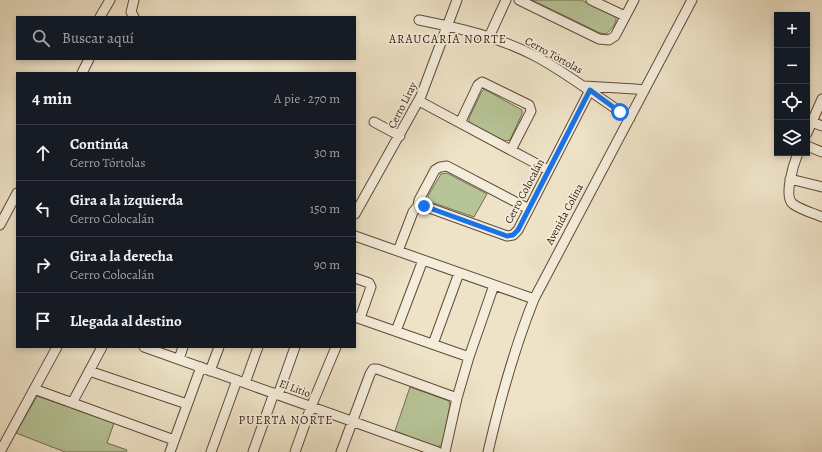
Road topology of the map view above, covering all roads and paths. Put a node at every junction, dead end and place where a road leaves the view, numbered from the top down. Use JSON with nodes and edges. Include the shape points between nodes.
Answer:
{"nodes":[{"id":1,"x":110,"y":0,"type":"edge"},
{"id":2,"x":134,"y":0,"type":"edge"},
{"id":3,"x":457,"y":0,"type":"edge"},
{"id":4,"x":506,"y":0,"type":"edge"},
{"id":5,"x":519,"y":0,"type":"edge"},
{"id":6,"x":591,"y":0,"type":"edge"},
{"id":7,"x":634,"y":0,"type":"edge"},
{"id":8,"x":689,"y":1,"type":"edge"},
{"id":9,"x":101,"y":16,"type":"edge"},
{"id":10,"x":134,"y":16,"type":"edge"},
{"id":11,"x":625,"y":16,"type":"junction"},
{"id":12,"x":419,"y":20,"type":"dead end"},
{"id":13,"x":448,"y":26,"type":"junction"},
{"id":14,"x":489,"y":37,"type":"junction"},
{"id":15,"x":88,"y":60,"type":"edge"},
{"id":16,"x":82,"y":72,"type":"edge"},
{"id":17,"x":587,"y":88,"type":"junction"},
{"id":18,"x":644,"y":90,"type":"junction"},
{"id":19,"x":822,"y":99,"type":"edge"},
{"id":20,"x":419,"y":101,"type":"junction"},
{"id":21,"x":630,"y":118,"type":"junction"},
{"id":22,"x":374,"y":122,"type":"dead end"},
{"id":23,"x":812,"y":122,"type":"junction"},
{"id":24,"x":460,"y":123,"type":"junction"},
{"id":25,"x":810,"y":126,"type":"edge"},
{"id":26,"x":822,"y":126,"type":"edge"},
{"id":27,"x":400,"y":136,"type":"junction"},
{"id":28,"x":810,"y":147,"type":"edge"},
{"id":29,"x":512,"y":150,"type":"junction"},
{"id":30,"x":822,"y":152,"type":"edge"},
{"id":31,"x":797,"y":156,"type":"edge"},
{"id":32,"x":548,"y":170,"type":"junction"},
{"id":33,"x":790,"y":178,"type":"junction"},
{"id":34,"x":822,"y":187,"type":"edge"},
{"id":35,"x":16,"y":195,"type":"edge"},
{"id":36,"x":418,"y":206,"type":"junction"},
{"id":37,"x":529,"y":209,"type":"junction"},
{"id":38,"x":356,"y":212,"type":"edge"},
{"id":39,"x":822,"y":216,"type":"edge"},
{"id":40,"x":0,"y":225,"type":"edge"},
{"id":41,"x":356,"y":236,"type":"edge"},
{"id":42,"x":398,"y":251,"type":"junction"},
{"id":43,"x":423,"y":260,"type":"junction"},
{"id":44,"x":459,"y":273,"type":"junction"},
{"id":45,"x":356,"y":278,"type":"edge"},
{"id":46,"x":494,"y":285,"type":"junction"},
{"id":47,"x":534,"y":299,"type":"junction"},
{"id":48,"x":358,"y":318,"type":"edge"},
{"id":49,"x":396,"y":331,"type":"junction"},
{"id":50,"x":433,"y":344,"type":"junction"},
{"id":51,"x":56,"y":348,"type":"edge"},
{"id":52,"x":101,"y":348,"type":"edge"},
{"id":53,"x":147,"y":348,"type":"edge"},
{"id":54,"x":183,"y":348,"type":"edge"},
{"id":55,"x":219,"y":348,"type":"edge"},
{"id":56,"x":258,"y":348,"type":"edge"},
{"id":57,"x":295,"y":348,"type":"edge"},
{"id":58,"x":336,"y":348,"type":"edge"},
{"id":59,"x":469,"y":357,"type":"junction"},
{"id":60,"x":178,"y":359,"type":"junction"},
{"id":61,"x":201,"y":367,"type":"junction"},
{"id":62,"x":89,"y":371,"type":"junction"},
{"id":63,"x":210,"y":371,"type":"junction"},
{"id":64,"x":241,"y":382,"type":"junction"},
{"id":65,"x":34,"y":389,"type":"junction"},
{"id":66,"x":276,"y":394,"type":"junction"},
{"id":67,"x":457,"y":398,"type":"junction"},
{"id":68,"x":72,"y":403,"type":"junction"},
{"id":69,"x":187,"y":404,"type":"junction"},
{"id":70,"x":312,"y":407,"type":"junction"},
{"id":71,"x":352,"y":421,"type":"junction"},
{"id":72,"x":174,"y":440,"type":"junction"},
{"id":73,"x":0,"y":452,"type":"edge"},
{"id":74,"x":170,"y":452,"type":"edge"},
{"id":75,"x":211,"y":452,"type":"edge"},
{"id":76,"x":253,"y":452,"type":"edge"},
{"id":77,"x":295,"y":452,"type":"edge"},
{"id":78,"x":341,"y":452,"type":"edge"},
{"id":79,"x":438,"y":452,"type":"edge"},
{"id":80,"x":445,"y":452,"type":"edge"},
{"id":81,"x":488,"y":452,"type":"edge"}],
"edges":[{"from":1,"to":9,"type":"street"},
{"from":2,"to":10,"type":"street"},
{"from":3,"to":13,"type":"street","name":"Cerro Liray"},
{"from":4,"to":14,"type":"street"},
{"from":5,"to":11,"type":"street","via":[[599,39],[609,40],[615,36]]},
{"from":6,"to":11,"type":"street"},
{"from":7,"to":11,"type":"street"},
{"from":8,"to":18,"type":"street","name":"Avenida Colina"},
{"from":12,"to":13,"type":"street","name":"Cerro Tórtolas"},
{"from":13,"to":14,"type":"street","name":"Cerro Tórtolas"},
{"from":13,"to":20,"type":"street","name":"Cerro Liray"},
{"from":14,"to":17,"type":"street","name":"Cerro Tórtolas","via":[[535,56]]},
{"from":15,"to":16,"type":"street"},
{"from":17,"to":18,"type":"street","name":"Cerro Tórtolas"},
{"from":17,"to":21,"type":"street","name":"Cerro Tórtolas"},
{"from":17,"to":32,"type":"street","name":"Cerro Colocalán"},
{"from":18,"to":21,"type":"street","name":"Avenida Colina"},
{"from":19,"to":23,"type":"street"},
{"from":20,"to":24,"type":"street"},
{"from":20,"to":27,"type":"street","name":"Cerro Liray"},
{"from":21,"to":47,"type":"street","name":"Avenida Colina"},
{"from":22,"to":27,"type":"street"},
{"from":23,"to":25,"type":"street"},
{"from":23,"to":26,"type":"street"},
{"from":24,"to":29,"type":"street"},
{"from":24,"to":29,"type":"street","via":[[478,85],[482,82],[529,105],[531,111]]},
{"from":27,"to":38,"type":"street","name":"Cerro Liray"},
{"from":28,"to":30,"type":"street"},
{"from":29,"to":32,"type":"street"},
{"from":31,"to":33,"type":"street"},
{"from":32,"to":37,"type":"street","name":"Cerro Colocalán"},
{"from":33,"to":34,"type":"street"},
{"from":33,"to":39,"type":"street","via":[[789,196],[792,203]]},
{"from":35,"to":40,"type":"street"},
{"from":36,"to":37,"type":"street","name":"Cerro Colocalán","via":[[507,236],[518,230]]},
{"from":36,"to":37,"type":"street","via":[[435,170],[447,166]]},
{"from":36,"to":42,"type":"street","via":[[413,212]]},
{"from":41,"to":42,"type":"street"},
{"from":42,"to":43,"type":"street"},
{"from":43,"to":44,"type":"street"},
{"from":43,"to":49,"type":"street"},
{"from":44,"to":46,"type":"street"},
{"from":44,"to":50,"type":"street"},
{"from":45,"to":48,"type":"street","via":[[369,283],[371,287]]},
{"from":46,"to":47,"type":"street"},
{"from":46,"to":59,"type":"street"},
{"from":47,"to":81,"type":"street","name":"Avenida Colina","via":[[508,373]]},
{"from":48,"to":49,"type":"street"},
{"from":49,"to":50,"type":"street"},
{"from":50,"to":59,"type":"street"},
{"from":51,"to":65,"type":"street"},
{"from":52,"to":62,"type":"street"},
{"from":53,"to":60,"type":"street","name":"El Litio"},
{"from":54,"to":60,"type":"street"},
{"from":55,"to":63,"type":"street"},
{"from":56,"to":64,"type":"street"},
{"from":57,"to":66,"type":"street"},
{"from":58,"to":70,"type":"street"},
{"from":59,"to":67,"type":"street"},
{"from":60,"to":61,"type":"street","name":"El Litio"},
{"from":61,"to":63,"type":"street","name":"El Litio"},
{"from":61,"to":69,"type":"street"},
{"from":62,"to":68,"type":"street"},
{"from":62,"to":69,"type":"street"},
{"from":63,"to":64,"type":"street","name":"El Litio"},
{"from":64,"to":66,"type":"street","name":"El Litio"},
{"from":64,"to":75,"type":"street"},
{"from":65,"to":68,"type":"street"},
{"from":65,"to":73,"type":"street"},
{"from":66,"to":70,"type":"street","name":"El Litio"},
{"from":66,"to":76,"type":"street"},
{"from":67,"to":71,"type":"street","via":[[377,369],[370,374]]},
{"from":67,"to":80,"type":"street"},
{"from":68,"to":72,"type":"street"},
{"from":69,"to":72,"type":"street"},
{"from":70,"to":71,"type":"street","name":"El Litio"},
{"from":70,"to":77,"type":"street"},
{"from":71,"to":78,"type":"street"},
{"from":71,"to":79,"type":"street","name":"El Litio"},
{"from":72,"to":74,"type":"street"}]}
